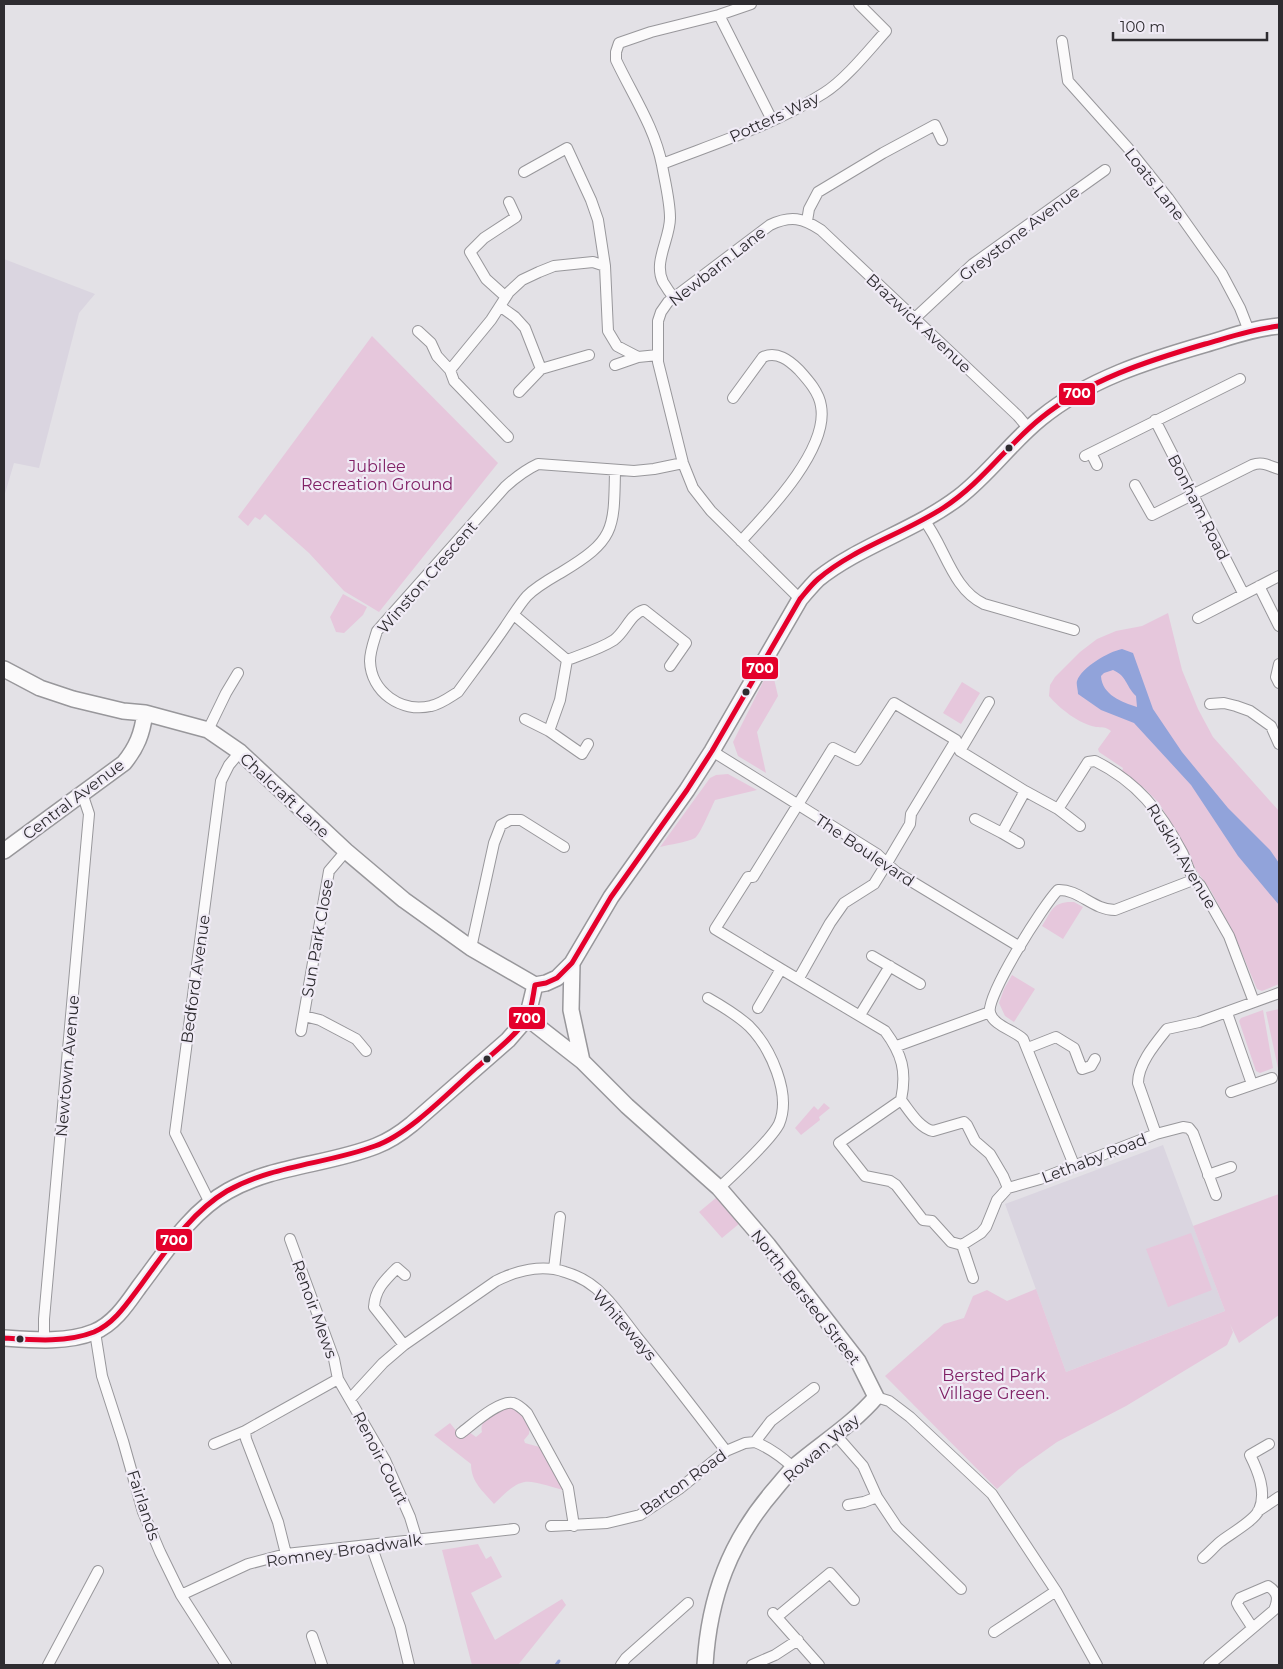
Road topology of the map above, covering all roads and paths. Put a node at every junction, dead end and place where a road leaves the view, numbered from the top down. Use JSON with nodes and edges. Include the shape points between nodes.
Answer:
{"nodes":[{"id":1,"x":859,"y":4,"type":"edge"},
{"id":2,"x":746,"y":6,"type":"edge"},
{"id":3,"x":718,"y":15,"type":"junction"},
{"id":4,"x":1062,"y":41,"type":"dead end"},
{"id":5,"x":772,"y":120,"type":"junction"},
{"id":6,"x":942,"y":140,"type":"dead end"},
{"id":7,"x":662,"y":164,"type":"junction"},
{"id":8,"x":1105,"y":170,"type":"dead end"},
{"id":9,"x":524,"y":172,"type":"dead end"},
{"id":10,"x":509,"y":202,"type":"dead end"},
{"id":11,"x":807,"y":221,"type":"junction"},
{"id":12,"x":605,"y":266,"type":"junction"},
{"id":13,"x":674,"y":298,"type":"junction"},
{"id":14,"x":503,"y":302,"type":"junction"},
{"id":15,"x":914,"y":319,"type":"junction"},
{"id":16,"x":1279,"y":326,"type":"edge"},
{"id":17,"x":418,"y":331,"type":"dead end"},
{"id":18,"x":1249,"y":331,"type":"junction"},
{"id":19,"x":589,"y":355,"type":"dead end"},
{"id":20,"x":658,"y":355,"type":"junction"},
{"id":21,"x":638,"y":357,"type":"junction"},
{"id":22,"x":615,"y":365,"type":"dead end"},
{"id":23,"x":541,"y":369,"type":"junction"},
{"id":24,"x":450,"y":370,"type":"junction"},
{"id":25,"x":1240,"y":379,"type":"dead end"},
{"id":26,"x":519,"y":392,"type":"dead end"},
{"id":27,"x":733,"y":398,"type":"dead end"},
{"id":28,"x":1155,"y":420,"type":"junction"},
{"id":29,"x":1029,"y":428,"type":"junction"},
{"id":30,"x":508,"y":436,"type":"dead end"},
{"id":31,"x":683,"y":463,"type":"junction"},
{"id":32,"x":1097,"y":465,"type":"dead end"},
{"id":33,"x":1279,"y":469,"type":"edge"},
{"id":34,"x":615,"y":470,"type":"junction"},
{"id":35,"x":1134,"y":485,"type":"dead end"},
{"id":36,"x":1193,"y":494,"type":"junction"},
{"id":37,"x":924,"y":520,"type":"junction"},
{"id":38,"x":741,"y":541,"type":"junction"},
{"id":39,"x":1279,"y":576,"type":"edge"},
{"id":40,"x":1259,"y":586,"type":"junction"},
{"id":41,"x":1244,"y":593,"type":"junction"},
{"id":42,"x":800,"y":599,"type":"junction"},
{"id":43,"x":514,"y":615,"type":"junction"},
{"id":44,"x":1198,"y":618,"type":"dead end"},
{"id":45,"x":1279,"y":626,"type":"edge"},
{"id":46,"x":1074,"y":630,"type":"dead end"},
{"id":47,"x":567,"y":660,"type":"junction"},
{"id":48,"x":1279,"y":664,"type":"edge"},
{"id":49,"x":670,"y":666,"type":"dead end"},
{"id":50,"x":4,"y":669,"type":"edge"},
{"id":51,"x":238,"y":673,"type":"dead end"},
{"id":52,"x":1279,"y":683,"type":"edge"},
{"id":53,"x":990,"y":702,"type":"dead end"},
{"id":54,"x":1210,"y":704,"type":"dead end"},
{"id":55,"x":145,"y":714,"type":"junction"},
{"id":56,"x":524,"y":719,"type":"dead end"},
{"id":57,"x":1275,"y":723,"type":"edge"},
{"id":58,"x":208,"y":730,"type":"junction"},
{"id":59,"x":549,"y":731,"type":"junction"},
{"id":60,"x":956,"y":740,"type":"junction"},
{"id":61,"x":588,"y":744,"type":"dead end"},
{"id":62,"x":1279,"y":744,"type":"edge"},
{"id":63,"x":712,"y":751,"type":"junction"},
{"id":64,"x":960,"y":751,"type":"junction"},
{"id":65,"x":240,"y":752,"type":"junction"},
{"id":66,"x":1025,"y":791,"type":"junction"},
{"id":67,"x":82,"y":793,"type":"junction"},
{"id":68,"x":798,"y":804,"type":"junction"},
{"id":69,"x":1058,"y":809,"type":"junction"},
{"id":70,"x":976,"y":819,"type":"dead end"},
{"id":71,"x":1080,"y":826,"type":"dead end"},
{"id":72,"x":1002,"y":833,"type":"junction"},
{"id":73,"x":1019,"y":844,"type":"dead end"},
{"id":74,"x":564,"y":847,"type":"dead end"},
{"id":75,"x":4,"y":851,"type":"edge"},
{"id":76,"x":346,"y":851,"type":"junction"},
{"id":77,"x":888,"y":863,"type":"junction"},
{"id":78,"x":1193,"y":880,"type":"junction"},
{"id":79,"x":1020,"y":947,"type":"junction"},
{"id":80,"x":471,"y":948,"type":"junction"},
{"id":81,"x":872,"y":956,"type":"dead end"},
{"id":82,"x":572,"y":963,"type":"junction"},
{"id":83,"x":890,"y":966,"type":"junction"},
{"id":84,"x":781,"y":969,"type":"junction"},
{"id":85,"x":799,"y":978,"type":"junction"},
{"id":86,"x":920,"y":984,"type":"dead end"},
{"id":87,"x":535,"y":985,"type":"junction"},
{"id":88,"x":1279,"y":993,"type":"edge"},
{"id":89,"x":708,"y":998,"type":"dead end"},
{"id":90,"x":1254,"y":1002,"type":"junction"},
{"id":91,"x":758,"y":1008,"type":"dead end"},
{"id":92,"x":990,"y":1012,"type":"junction"},
{"id":93,"x":1227,"y":1013,"type":"junction"},
{"id":94,"x":860,"y":1015,"type":"junction"},
{"id":95,"x":304,"y":1016,"type":"junction"},
{"id":96,"x":526,"y":1018,"type":"junction"},
{"id":97,"x":301,"y":1031,"type":"dead end"},
{"id":98,"x":896,"y":1046,"type":"junction"},
{"id":99,"x":1028,"y":1048,"type":"junction"},
{"id":100,"x":366,"y":1051,"type":"dead end"},
{"id":101,"x":1095,"y":1059,"type":"dead end"},
{"id":102,"x":582,"y":1061,"type":"junction"},
{"id":103,"x":1272,"y":1078,"type":"dead end"},
{"id":104,"x":1252,"y":1084,"type":"junction"},
{"id":105,"x":1231,"y":1092,"type":"dead end"},
{"id":106,"x":901,"y":1100,"type":"junction"},
{"id":107,"x":1156,"y":1134,"type":"junction"},
{"id":108,"x":1074,"y":1165,"type":"junction"},
{"id":109,"x":1231,"y":1167,"type":"dead end"},
{"id":110,"x":1208,"y":1175,"type":"junction"},
{"id":111,"x":719,"y":1188,"type":"junction"},
{"id":112,"x":1008,"y":1188,"type":"junction"},
{"id":113,"x":1216,"y":1195,"type":"dead end"},
{"id":114,"x":210,"y":1203,"type":"junction"},
{"id":115,"x":560,"y":1217,"type":"dead end"},
{"id":116,"x":290,"y":1239,"type":"dead end"},
{"id":117,"x":962,"y":1245,"type":"junction"},
{"id":118,"x":554,"y":1269,"type":"junction"},
{"id":119,"x":405,"y":1275,"type":"dead end"},
{"id":120,"x":973,"y":1278,"type":"dead end"},
{"id":121,"x":95,"y":1332,"type":"junction"},
{"id":122,"x":4,"y":1338,"type":"edge"},
{"id":123,"x":44,"y":1339,"type":"junction"},
{"id":124,"x":404,"y":1345,"type":"junction"},
{"id":125,"x":338,"y":1379,"type":"junction"},
{"id":126,"x":814,"y":1388,"type":"dead end"},
{"id":127,"x":876,"y":1397,"type":"junction"},
{"id":128,"x":350,"y":1399,"type":"junction"},
{"id":129,"x":245,"y":1431,"type":"junction"},
{"id":130,"x":461,"y":1433,"type":"dead end"},
{"id":131,"x":835,"y":1434,"type":"junction"},
{"id":132,"x":755,"y":1442,"type":"junction"},
{"id":133,"x":214,"y":1444,"type":"dead end"},
{"id":134,"x":1269,"y":1444,"type":"dead end"},
{"id":135,"x":726,"y":1451,"type":"junction"},
{"id":136,"x":794,"y":1468,"type":"junction"},
{"id":137,"x":877,"y":1496,"type":"junction"},
{"id":138,"x":1279,"y":1497,"type":"edge"},
{"id":139,"x":848,"y":1505,"type":"dead end"},
{"id":140,"x":1258,"y":1512,"type":"junction"},
{"id":141,"x":551,"y":1526,"type":"dead end"},
{"id":142,"x":574,"y":1526,"type":"junction"},
{"id":143,"x":514,"y":1529,"type":"dead end"},
{"id":144,"x":417,"y":1540,"type":"junction"},
{"id":145,"x":371,"y":1545,"type":"junction"},
{"id":146,"x":286,"y":1554,"type":"junction"},
{"id":147,"x":1203,"y":1558,"type":"dead end"},
{"id":148,"x":98,"y":1571,"type":"dead end"},
{"id":149,"x":961,"y":1589,"type":"dead end"},
{"id":150,"x":1056,"y":1591,"type":"junction"},
{"id":151,"x":181,"y":1595,"type":"junction"},
{"id":152,"x":854,"y":1600,"type":"dead end"},
{"id":153,"x":688,"y":1603,"type":"dead end"},
{"id":154,"x":1252,"y":1627,"type":"dead end"},
{"id":155,"x":994,"y":1632,"type":"dead end"},
{"id":156,"x":312,"y":1636,"type":"dead end"},
{"id":157,"x":798,"y":1640,"type":"junction"},
{"id":158,"x":48,"y":1665,"type":"edge"},
{"id":159,"x":226,"y":1665,"type":"edge"},
{"id":160,"x":322,"y":1665,"type":"edge"},
{"id":161,"x":409,"y":1665,"type":"edge"},
{"id":162,"x":621,"y":1665,"type":"edge"},
{"id":163,"x":705,"y":1665,"type":"edge"},
{"id":164,"x":752,"y":1665,"type":"edge"},
{"id":165,"x":819,"y":1665,"type":"edge"},
{"id":166,"x":1096,"y":1665,"type":"edge"},
{"id":167,"x":1209,"y":1665,"type":"edge"}],
"edges":[{"from":1,"to":5,"type":"street","name":"Potters Way","via":[[886,31],[825,93]]},
{"from":2,"to":3,"type":"street"},
{"from":3,"to":5,"type":"street"},
{"from":3,"to":7,"type":"street","via":[[619,43],[616,60],[654,138]]},
{"from":4,"to":18,"type":"street","name":"Loats Lane","via":[[1068,81],[1168,198],[1222,274]]},
{"from":5,"to":7,"type":"street","name":"Potters Way"},
{"from":6,"to":11,"type":"street","via":[[935,125],[874,158],[818,192]]},
{"from":7,"to":13,"type":"street","via":[[670,219],[660,272],[662,281]]},
{"from":8,"to":15,"type":"street","name":"Greystone Avenue","via":[[973,264]]},
{"from":9,"to":12,"type":"street","via":[[567,148],[598,220]]},
{"from":10,"to":14,"type":"street","via":[[516,217],[484,238],[470,252]]},
{"from":11,"to":13,"type":"street","name":"Newbarn Lane","via":[[790,218],[770,225]]},
{"from":11,"to":15,"type":"street","name":"Brazwick Avenue"},
{"from":12,"to":14,"type":"street","via":[[593,262],[546,268],[522,280]]},
{"from":12,"to":21,"type":"street","via":[[608,331],[617,346]]},
{"from":13,"to":20,"type":"street","name":"Newbarn Lane","via":[[661,312],[658,321]]},
{"from":14,"to":23,"type":"street","via":[[525,328]]},
{"from":14,"to":24,"type":"street"},
{"from":15,"to":29,"type":"street","name":"Brazwick Avenue"},
{"from":16,"to":18,"type":"street"},
{"from":17,"to":24,"type":"street"},
{"from":18,"to":29,"type":"street","via":[[1177,352],[1097,381]]},
{"from":19,"to":23,"type":"street"},
{"from":20,"to":21,"type":"street"},
{"from":20,"to":31,"type":"street","name":"Newbarn Lane"},
{"from":21,"to":22,"type":"street"},
{"from":23,"to":26,"type":"street"},
{"from":24,"to":30,"type":"street","via":[[454,381]]},
{"from":25,"to":28,"type":"street"},
{"from":27,"to":38,"type":"street","via":[[763,357],[776,355],[797,368],[809,381],[822,413],[817,436],[804,463],[772,508]]},
{"from":28,"to":32,"type":"street","via":[[1088,454]]},
{"from":28,"to":36,"type":"street","name":"Bonham Road"},
{"from":29,"to":37,"type":"street","via":[[959,497]]},
{"from":31,"to":34,"type":"street","name":"Winston Crescent","via":[[654,469]]},
{"from":31,"to":38,"type":"street","name":"Newbarn Lane","via":[[693,488]]},
{"from":33,"to":36,"type":"street","via":[[1259,462]]},
{"from":34,"to":43,"type":"street","name":"Winston Crescent","via":[[615,509],[610,531],[594,551],[528,596]]},
{"from":34,"to":43,"type":"street","name":"Winston Crescent","via":[[538,464],[519,474],[377,631],[370,661],[372,676],[392,701],[415,708],[444,701],[458,692]]},
{"from":35,"to":36,"type":"street","via":[[1152,515]]},
{"from":36,"to":41,"type":"street","name":"Bonham Road"},
{"from":37,"to":42,"type":"street","via":[[839,565]]},
{"from":37,"to":46,"type":"street","via":[[961,585],[972,598]]},
{"from":38,"to":42,"type":"street","name":"Newbarn Lane"},
{"from":39,"to":40,"type":"street"},
{"from":40,"to":41,"type":"street"},
{"from":40,"to":45,"type":"street"},
{"from":41,"to":44,"type":"street"},
{"from":42,"to":63,"type":"street"},
{"from":43,"to":47,"type":"street"},
{"from":47,"to":49,"type":"street","via":[[616,638],[637,612],[644,610],[686,643]]},
{"from":47,"to":59,"type":"street","via":[[560,700]]},
{"from":48,"to":52,"type":"street","via":[[1276,677]]},
{"from":50,"to":55,"type":"street","name":"Chalcraft Lane","via":[[40,688],[73,700]]},
{"from":51,"to":58,"type":"street"},
{"from":53,"to":64,"type":"street"},
{"from":54,"to":57,"type":"street","via":[[1236,706]]},
{"from":55,"to":58,"type":"street","name":"Chalcraft Lane"},
{"from":55,"to":67,"type":"street","name":"Central Avenue","via":[[142,733],[132,754],[124,764]]},
{"from":56,"to":59,"type":"street"},
{"from":57,"to":62,"type":"street"},
{"from":58,"to":65,"type":"street","name":"Chalcraft Lane"},
{"from":59,"to":61,"type":"street","via":[[582,754]]},
{"from":60,"to":64,"type":"street"},
{"from":60,"to":68,"type":"street","via":[[894,704],[857,760],[833,748]]},
{"from":60,"to":77,"type":"street","via":[[911,814],[910,824]]},
{"from":63,"to":68,"type":"street","name":"The Boulevard"},
{"from":63,"to":82,"type":"street","via":[[612,897]]},
{"from":64,"to":66,"type":"street"},
{"from":65,"to":76,"type":"street","name":"Chalcraft Lane"},
{"from":65,"to":114,"type":"street","name":"Bedford Avenue","via":[[221,781],[175,1133]]},
{"from":66,"to":69,"type":"street"},
{"from":66,"to":72,"type":"street"},
{"from":67,"to":75,"type":"street","name":"Central Avenue"},
{"from":67,"to":123,"type":"street","name":"Newtown Avenue","via":[[89,814]]},
{"from":68,"to":77,"type":"street","name":"The Boulevard"},
{"from":68,"to":84,"type":"street","via":[[716,929]]},
{"from":69,"to":71,"type":"street"},
{"from":69,"to":78,"type":"street","name":"Ruskin Avenue","via":[[1088,762],[1102,764],[1154,806],[1183,853]]},
{"from":70,"to":72,"type":"street"},
{"from":72,"to":73,"type":"street"},
{"from":74,"to":80,"type":"street","via":[[521,820],[510,820],[501,825],[494,843]]},
{"from":76,"to":80,"type":"street","name":"Chalcraft Lane","via":[[404,900]]},
{"from":76,"to":95,"type":"street","name":"Sun Park Close","via":[[329,871]]},
{"from":77,"to":79,"type":"street","name":"The Boulevard","via":[[896,872]]},
{"from":77,"to":85,"type":"street","via":[[874,884],[844,903]]},
{"from":78,"to":79,"type":"street","via":[[1114,910],[1106,910],[1068,890],[1058,890]]},
{"from":78,"to":90,"type":"street","name":"Ruskin Avenue","via":[[1200,885],[1229,936]]},
{"from":79,"to":92,"type":"street","via":[[993,995]]},
{"from":80,"to":87,"type":"street","name":"Chalcraft Lane"},
{"from":81,"to":83,"type":"street"},
{"from":82,"to":87,"type":"street","via":[[557,978]]},
{"from":82,"to":102,"type":"street","via":[[572,1010]]},
{"from":83,"to":86,"type":"street"},
{"from":83,"to":94,"type":"street"},
{"from":84,"to":85,"type":"street"},
{"from":84,"to":91,"type":"street"},
{"from":85,"to":94,"type":"street"},
{"from":87,"to":96,"type":"street"},
{"from":88,"to":90,"type":"street","name":"Lethaby Road"},
{"from":89,"to":111,"type":"street","via":[[750,1027],[767,1049],[777,1073],[782,1106],[774,1131]]},
{"from":90,"to":93,"type":"street","name":"Lethaby Road"},
{"from":92,"to":98,"type":"street"},
{"from":92,"to":99,"type":"street","via":[[993,1019],[1018,1033]]},
{"from":93,"to":104,"type":"street"},
{"from":93,"to":107,"type":"street","name":"Lethaby Road","via":[[1167,1029],[1148,1056],[1138,1076],[1138,1084]]},
{"from":94,"to":98,"type":"street","via":[[885,1031]]},
{"from":95,"to":97,"type":"street","name":"Sun Park Close"},
{"from":95,"to":100,"type":"street","via":[[320,1020],[356,1039]]},
{"from":96,"to":102,"type":"street","name":"North Bersted Street"},
{"from":96,"to":114,"type":"street","via":[[508,1040],[395,1137],[376,1146],[257,1177]]},
{"from":98,"to":106,"type":"street","via":[[904,1069]]},
{"from":99,"to":101,"type":"street","via":[[1056,1037],[1074,1048],[1082,1069],[1091,1066]]},
{"from":99,"to":108,"type":"street"},
{"from":102,"to":111,"type":"street","name":"North Bersted Street"},
{"from":103,"to":104,"type":"street"},
{"from":104,"to":105,"type":"street"},
{"from":106,"to":112,"type":"street","via":[[928,1130],[964,1122],[975,1141],[990,1154]]},
{"from":106,"to":117,"type":"street","via":[[839,1143],[865,1176],[896,1184],[922,1220],[932,1221],[951,1242]]},
{"from":107,"to":108,"type":"street","name":"Lethaby Road"},
{"from":107,"to":110,"type":"street","via":[[1183,1126],[1189,1128]]},
{"from":108,"to":112,"type":"street","name":"Lethaby Road"},
{"from":109,"to":110,"type":"street"},
{"from":110,"to":113,"type":"street"},
{"from":111,"to":127,"type":"street","name":"North Bersted Street","via":[[768,1244],[858,1361]]},
{"from":112,"to":117,"type":"street","via":[[997,1200],[986,1227]]},
{"from":114,"to":121,"type":"street","via":[[189,1223],[114,1320]]},
{"from":115,"to":118,"type":"street"},
{"from":116,"to":125,"type":"street","name":"Renoir Mews","via":[[334,1359]]},
{"from":117,"to":120,"type":"street"},
{"from":118,"to":124,"type":"street","name":"Whiteways","via":[[512,1273],[496,1281]]},
{"from":118,"to":135,"type":"street","name":"Whiteways","via":[[586,1281],[603,1295]]},
{"from":119,"to":124,"type":"street","via":[[397,1268],[374,1297],[374,1307]]},
{"from":121,"to":123,"type":"street","via":[[70,1338]]},
{"from":121,"to":151,"type":"street","name":"Fairlands","via":[[102,1376],[143,1512]]},
{"from":122,"to":123,"type":"street"},
{"from":124,"to":128,"type":"street","name":"Whiteways"},
{"from":125,"to":128,"type":"street","name":"Renoir Court"},
{"from":125,"to":129,"type":"street"},
{"from":126,"to":132,"type":"street","via":[[771,1421]]},
{"from":127,"to":131,"type":"street","name":"Rowan Way"},
{"from":127,"to":150,"type":"street","via":[[889,1401],[910,1417],[992,1494]]},
{"from":128,"to":144,"type":"street","name":"Renoir Court","via":[[385,1460]]},
{"from":129,"to":133,"type":"street"},
{"from":129,"to":146,"type":"street","via":[[278,1522]]},
{"from":130,"to":142,"type":"street","via":[[500,1404],[519,1406],[527,1413],[568,1488]]},
{"from":131,"to":136,"type":"street","name":"Rowan Way"},
{"from":131,"to":137,"type":"street","via":[[863,1466]]},
{"from":132,"to":135,"type":"street","name":"Barton Road"},
{"from":132,"to":136,"type":"street","via":[[778,1454]]},
{"from":134,"to":140,"type":"street","via":[[1250,1455],[1260,1481]]},
{"from":135,"to":142,"type":"street","name":"Barton Road","via":[[640,1515]]},
{"from":136,"to":163,"type":"street","name":"Rowan Way","via":[[753,1517],[731,1555],[718,1585]]},
{"from":137,"to":139,"type":"street"},
{"from":137,"to":149,"type":"street","via":[[897,1527]]},
{"from":138,"to":140,"type":"street"},
{"from":140,"to":147,"type":"street"},
{"from":141,"to":142,"type":"street","name":"Barton Road"},
{"from":143,"to":144,"type":"street","name":"Romney Broadwalk"},
{"from":144,"to":145,"type":"street","name":"Romney Broadwalk"},
{"from":145,"to":146,"type":"street","name":"Romney Broadwalk"},
{"from":145,"to":161,"type":"street","via":[[400,1627]]},
{"from":146,"to":151,"type":"street","name":"Romney Broadwalk","via":[[248,1564]]},
{"from":148,"to":158,"type":"street"},
{"from":150,"to":155,"type":"street"},
{"from":150,"to":166,"type":"street"},
{"from":151,"to":159,"type":"street","name":"Fairlands"},
{"from":152,"to":157,"type":"street","via":[[830,1573],[775,1615]]},
{"from":153,"to":162,"type":"street"},
{"from":154,"to":167,"type":"street"},
{"from":156,"to":160,"type":"street"},
{"from":157,"to":164,"type":"street"},
{"from":157,"to":165,"type":"street"}]}
